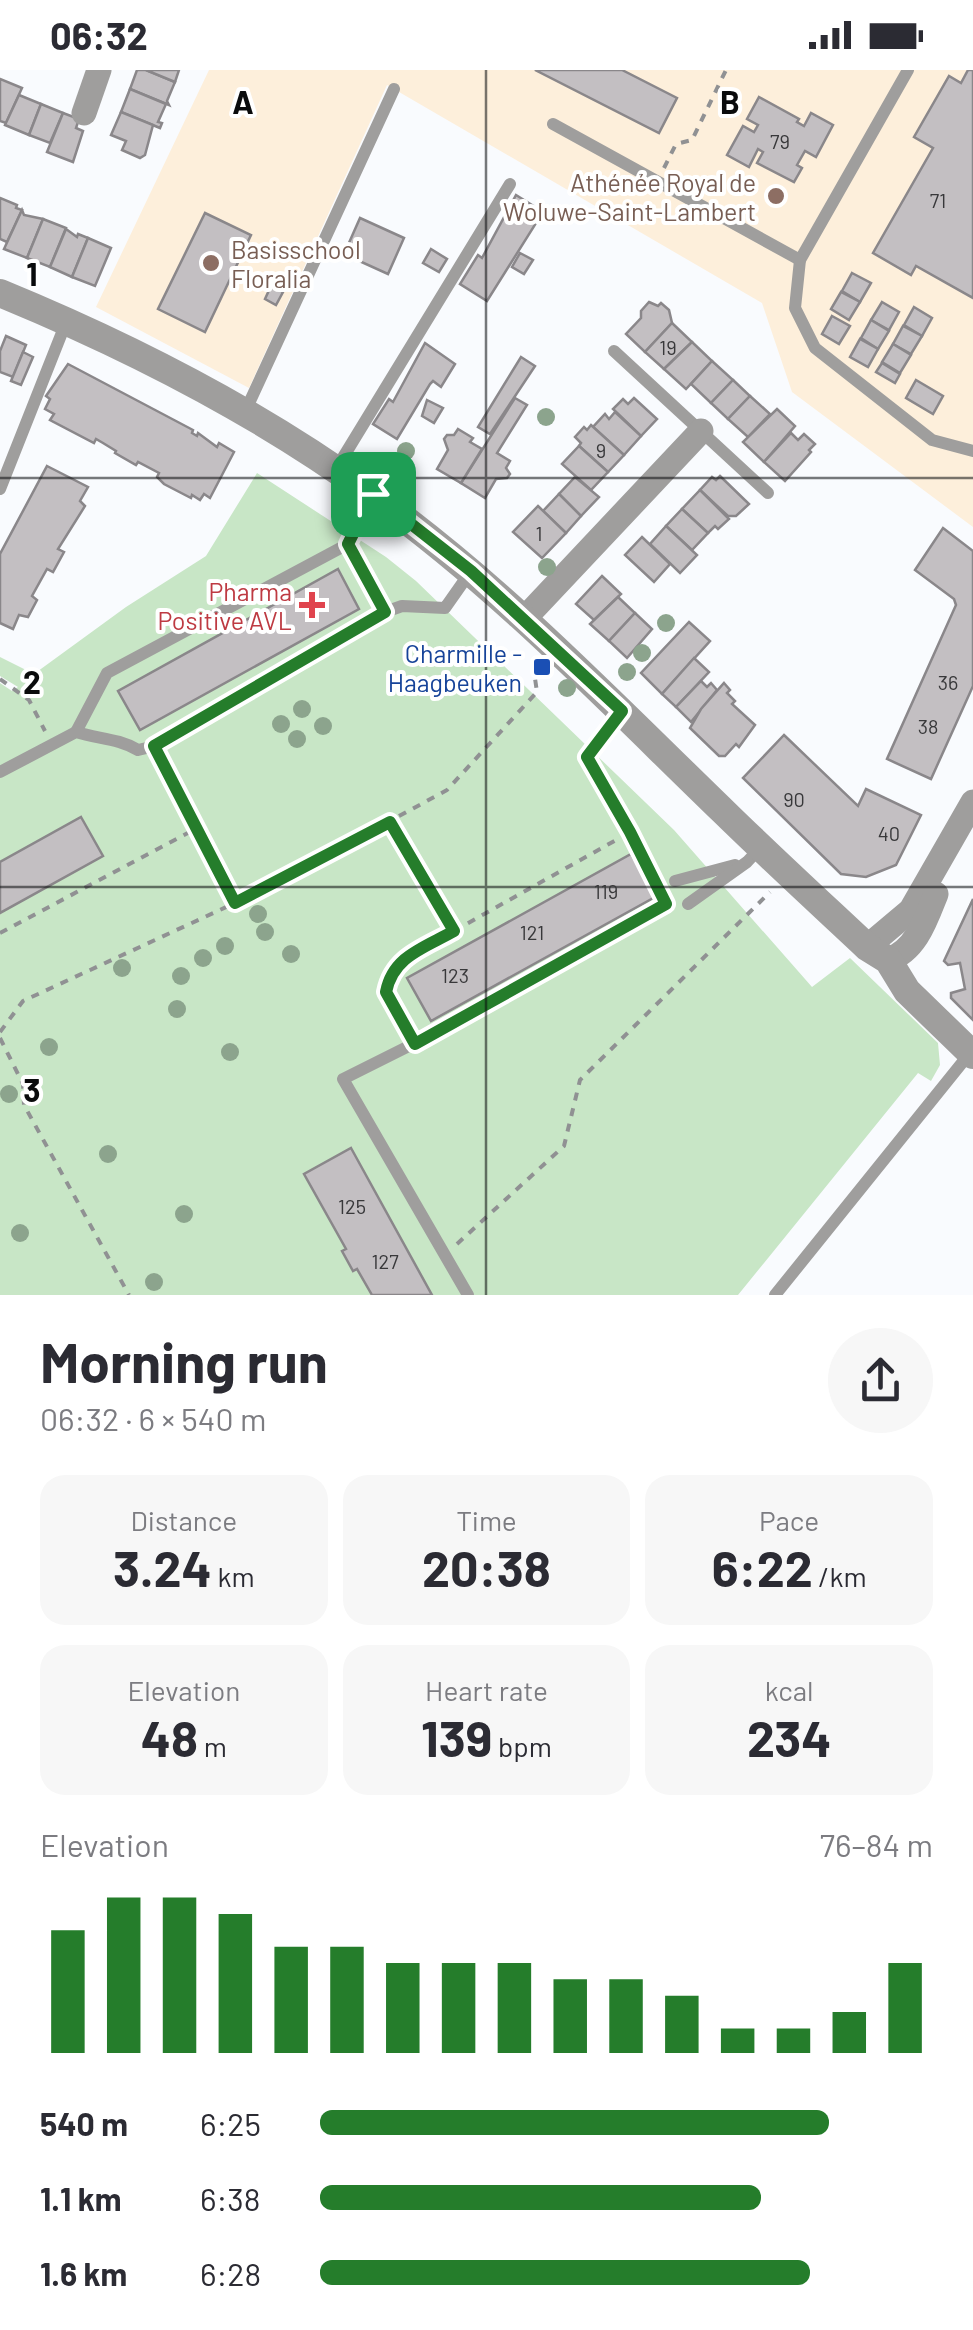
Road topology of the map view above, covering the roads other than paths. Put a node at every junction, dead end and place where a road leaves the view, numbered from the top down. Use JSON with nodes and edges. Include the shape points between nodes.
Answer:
{"nodes":[{"id":1,"x":99,"y":70,"type":"edge"},
{"id":2,"x":908,"y":70,"type":"edge"},
{"id":3,"x":394,"y":89,"type":"dead end"},
{"id":4,"x":84,"y":113,"type":"dead end"},
{"id":5,"x":552,"y":124,"type":"dead end"},
{"id":6,"x":510,"y":184,"type":"dead end"},
{"id":7,"x":800,"y":260,"type":"junction"},
{"id":8,"x":0,"y":292,"type":"edge"},
{"id":9,"x":67,"y":320,"type":"junction"},
{"id":10,"x":614,"y":351,"type":"dead end"},
{"id":11,"x":244,"y":414,"type":"junction"},
{"id":12,"x":701,"y":431,"type":"junction"},
{"id":13,"x":973,"y":451,"type":"edge"},
{"id":14,"x":336,"y":470,"type":"junction"},
{"id":15,"x":0,"y":489,"type":"edge"},
{"id":16,"x":768,"y":492,"type":"dead end"},
{"id":17,"x":373,"y":494,"type":"junction"},
{"id":18,"x":348,"y":544,"type":"junction"},
{"id":19,"x":471,"y":571,"type":"junction"},
{"id":20,"x":385,"y":612,"type":"junction"},
{"id":21,"x":524,"y":619,"type":"junction"},
{"id":22,"x":622,"y":711,"type":"junction"},
{"id":23,"x":76,"y":732,"type":"junction"},
{"id":24,"x":0,"y":772,"type":"edge"},
{"id":25,"x":973,"y":802,"type":"edge"},
{"id":26,"x":754,"y":854,"type":"junction"},
{"id":27,"x":675,"y":881,"type":"dead end"},
{"id":28,"x":688,"y":904,"type":"dead end"},
{"id":29,"x":878,"y":954,"type":"junction"},
{"id":30,"x":971,"y":1054,"type":"edge"},
{"id":31,"x":468,"y":1295,"type":"edge"},
{"id":32,"x":775,"y":1295,"type":"edge"}],
"edges":[{"from":1,"to":4,"type":"street"},
{"from":2,"to":7,"type":"lane"},
{"from":3,"to":11,"type":"lane"},
{"from":5,"to":7,"type":"lane"},
{"from":6,"to":14,"type":"lane"},
{"from":7,"to":13,"type":"lane","via":[[795,308],[815,348],[932,440]]},
{"from":8,"to":9,"type":"street"},
{"from":9,"to":11,"type":"street"},
{"from":9,"to":15,"type":"lane"},
{"from":10,"to":12,"type":"lane"},
{"from":11,"to":14,"type":"street"},
{"from":12,"to":16,"type":"lane"},
{"from":12,"to":21,"type":"street"},
{"from":14,"to":17,"type":"street"},
{"from":17,"to":18,"type":"lane"},
{"from":17,"to":19,"type":"street"},
{"from":18,"to":20,"type":"lane"},
{"from":18,"to":23,"type":"lane","via":[[107,672]]},
{"from":19,"to":20,"type":"lane","via":[[445,608]]},
{"from":19,"to":21,"type":"street"},
{"from":20,"to":23,"type":"lane","via":[[154,746],[138,750]]},
{"from":21,"to":22,"type":"street"},
{"from":22,"to":26,"type":"street"},
{"from":22,"to":31,"type":"lane","via":[[587,757],[666,904],[343,1079]]},
{"from":23,"to":24,"type":"lane"},
{"from":25,"to":29,"type":"street","via":[[917,936],[904,952]]},
{"from":26,"to":27,"type":"lane"},
{"from":26,"to":28,"type":"lane"},
{"from":26,"to":29,"type":"street"},
{"from":29,"to":30,"type":"street"},
{"from":30,"to":32,"type":"lane"}]}
